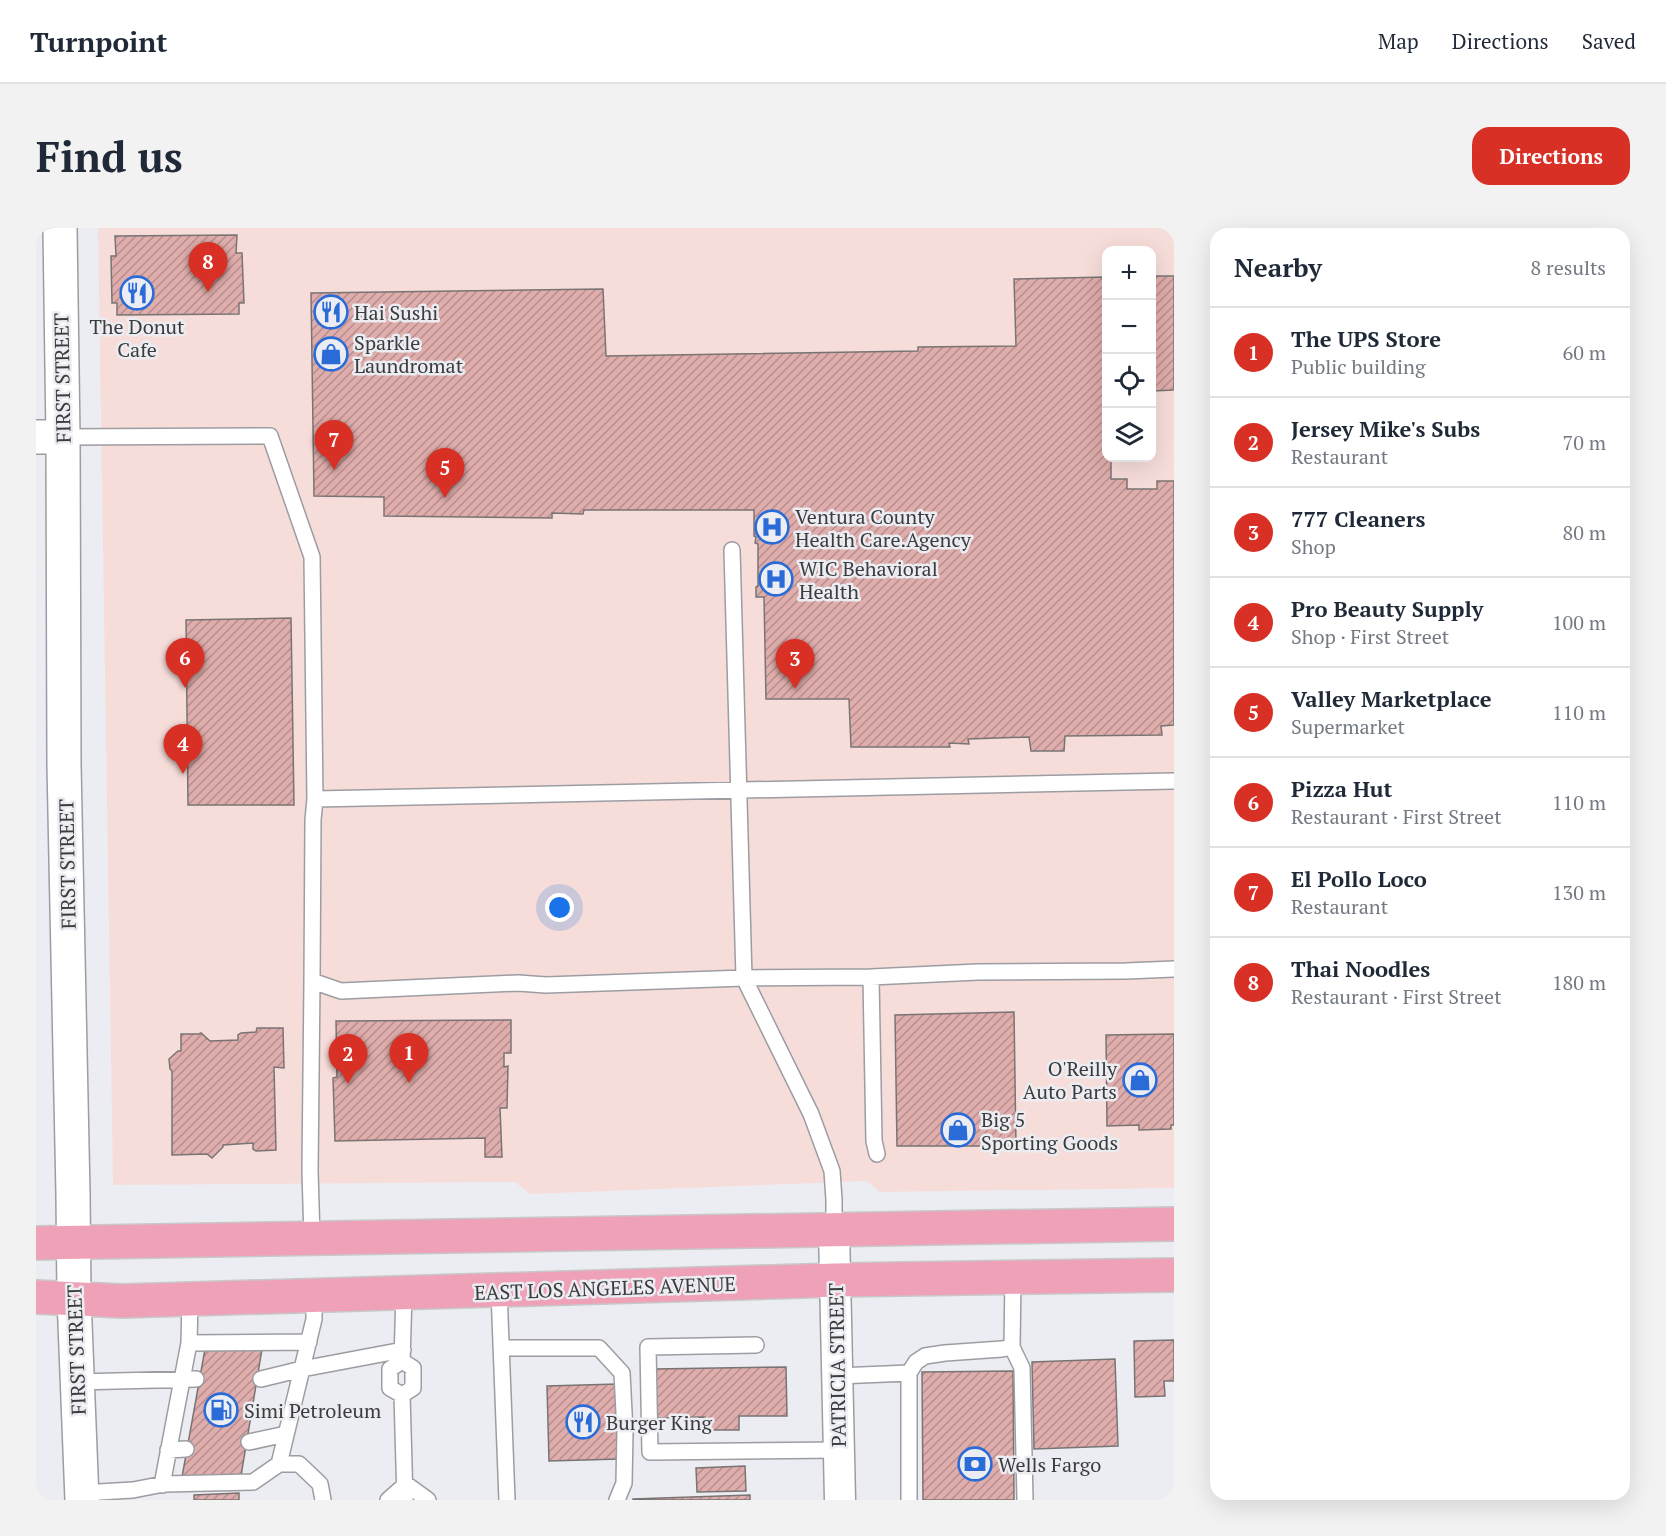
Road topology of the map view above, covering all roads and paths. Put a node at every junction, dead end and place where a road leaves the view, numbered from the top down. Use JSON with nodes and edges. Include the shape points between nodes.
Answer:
{"nodes":[{"id":1,"x":60,"y":228,"type":"edge"},
{"id":2,"x":50,"y":437,"type":"edge"},
{"id":3,"x":732,"y":550,"type":"dead end"},
{"id":4,"x":1174,"y":781,"type":"edge"},
{"id":5,"x":740,"y":791,"type":"junction"},
{"id":6,"x":315,"y":799,"type":"junction"},
{"id":7,"x":1174,"y":969,"type":"edge"},
{"id":8,"x":871,"y":977,"type":"junction"},
{"id":9,"x":744,"y":978,"type":"junction"},
{"id":10,"x":312,"y":981,"type":"junction"},
{"id":11,"x":877,"y":1154,"type":"dead end"},
{"id":12,"x":1174,"y":1224,"type":"edge"},
{"id":13,"x":834,"y":1230,"type":"junction"},
{"id":14,"x":312,"y":1238,"type":"junction"},
{"id":15,"x":36,"y":1243,"type":"edge"},
{"id":16,"x":73,"y":1243,"type":"junction"},
{"id":17,"x":1174,"y":1275,"type":"edge"},
{"id":18,"x":1013,"y":1278,"type":"junction"},
{"id":19,"x":836,"y":1280,"type":"junction"},
{"id":20,"x":499,"y":1291,"type":"junction"},
{"id":21,"x":404,"y":1293,"type":"junction"},
{"id":22,"x":314,"y":1296,"type":"junction"},
{"id":23,"x":36,"y":1297,"type":"edge"},
{"id":24,"x":74,"y":1298,"type":"junction"},
{"id":25,"x":190,"y":1299,"type":"junction"},
{"id":26,"x":309,"y":1341,"type":"junction"},
{"id":27,"x":189,"y":1343,"type":"junction"},
{"id":28,"x":756,"y":1346,"type":"dead end"},
{"id":29,"x":1012,"y":1347,"type":"junction"},
{"id":30,"x":502,"y":1348,"type":"junction"},
{"id":31,"x":403,"y":1356,"type":"junction"},
{"id":32,"x":302,"y":1369,"type":"junction"},
{"id":33,"x":909,"y":1373,"type":"junction"},
{"id":34,"x":838,"y":1376,"type":"junction"},
{"id":35,"x":189,"y":1379,"type":"junction"},
{"id":36,"x":261,"y":1379,"type":"dead end"},
{"id":37,"x":77,"y":1382,"type":"junction"},
{"id":38,"x":286,"y":1434,"type":"junction"},
{"id":39,"x":249,"y":1442,"type":"dead end"},
{"id":40,"x":186,"y":1449,"type":"dead end"},
{"id":41,"x":168,"y":1450,"type":"junction"},
{"id":42,"x":840,"y":1450,"type":"junction"},
{"id":43,"x":279,"y":1464,"type":"junction"},
{"id":44,"x":162,"y":1485,"type":"junction"},
{"id":45,"x":405,"y":1492,"type":"edge"},
{"id":46,"x":135,"y":1495,"type":"edge"},
{"id":47,"x":82,"y":1497,"type":"edge"},
{"id":48,"x":322,"y":1500,"type":"edge"},
{"id":49,"x":388,"y":1500,"type":"edge"},
{"id":50,"x":428,"y":1500,"type":"edge"},
{"id":51,"x":507,"y":1500,"type":"edge"},
{"id":52,"x":617,"y":1500,"type":"edge"},
{"id":53,"x":840,"y":1500,"type":"edge"},
{"id":54,"x":909,"y":1500,"type":"edge"},
{"id":55,"x":1025,"y":1500,"type":"edge"}],
"edges":[{"from":1,"to":2,"type":"main road","name":"FIRST STREET"},
{"from":2,"to":6,"type":"lane","via":[[270,436],[312,557]]},
{"from":2,"to":16,"type":"main road","name":"FIRST STREET","via":[[64,765]]},
{"from":3,"to":5,"type":"lane"},
{"from":4,"to":5,"type":"lane"},
{"from":5,"to":6,"type":"lane"},
{"from":5,"to":9,"type":"lane"},
{"from":6,"to":10,"type":"lane"},
{"from":7,"to":8,"type":"lane"},
{"from":8,"to":9,"type":"lane"},
{"from":8,"to":11,"type":"lane"},
{"from":9,"to":10,"type":"lane","via":[[341,991]]},
{"from":9,"to":13,"type":"lane","via":[[811,1114],[832,1171]]},
{"from":10,"to":14,"type":"lane"},
{"from":12,"to":13,"type":"main road"},
{"from":13,"to":14,"type":"main road"},
{"from":13,"to":19,"type":"street","name":"PATRICIA STREET"},
{"from":14,"to":16,"type":"main road"},
{"from":15,"to":16,"type":"main road"},
{"from":16,"to":24,"type":"main road","name":"FIRST STREET"},
{"from":17,"to":18,"type":"main road","name":"EAST LOS ANGELES AVENUE"},
{"from":18,"to":19,"type":"main road","name":"EAST LOS ANGELES AVENUE"},
{"from":18,"to":29,"type":"lane"},
{"from":19,"to":20,"type":"main road","name":"EAST LOS ANGELES AVENUE"},
{"from":19,"to":34,"type":"street","name":"PATRICIA STREET"},
{"from":20,"to":21,"type":"main road","name":"EAST LOS ANGELES AVENUE"},
{"from":20,"to":30,"type":"lane"},
{"from":21,"to":22,"type":"main road","name":"EAST LOS ANGELES AVENUE"},
{"from":21,"to":31,"type":"lane"},
{"from":22,"to":25,"type":"main road","name":"EAST LOS ANGELES AVENUE"},
{"from":22,"to":26,"type":"lane"},
{"from":23,"to":24,"type":"main road","name":"EAST LOS ANGELES AVENUE"},
{"from":24,"to":25,"type":"main road","name":"EAST LOS ANGELES AVENUE"},
{"from":24,"to":37,"type":"main road","name":"FIRST STREET"},
{"from":25,"to":27,"type":"lane"},
{"from":26,"to":27,"type":"lane"},
{"from":26,"to":32,"type":"lane"},
{"from":27,"to":35,"type":"lane"},
{"from":28,"to":42,"type":"lane","via":[[648,1347],[650,1452]]},
{"from":29,"to":33,"type":"lane","via":[[925,1356]]},
{"from":29,"to":55,"type":"lane","via":[[1022,1368]]},
{"from":30,"to":51,"type":"lane"},
{"from":30,"to":52,"type":"lane","via":[[598,1348],[622,1373],[624,1483]]},
{"from":31,"to":32,"type":"lane"},
{"from":31,"to":45,"type":"lane","via":[[390,1369],[390,1388],[402,1395]]},
{"from":32,"to":36,"type":"lane"},
{"from":32,"to":38,"type":"lane"},
{"from":33,"to":34,"type":"lane"},
{"from":33,"to":54,"type":"lane"},
{"from":34,"to":42,"type":"street","name":"PATRICIA STREET"},
{"from":35,"to":37,"type":"lane"},
{"from":35,"to":41,"type":"lane"},
{"from":37,"to":47,"type":"main road","name":"FIRST STREET"},
{"from":38,"to":39,"type":"lane"},
{"from":38,"to":43,"type":"lane"},
{"from":40,"to":41,"type":"lane"},
{"from":41,"to":44,"type":"lane"},
{"from":42,"to":53,"type":"street","name":"PATRICIA STREET"},
{"from":43,"to":44,"type":"lane","via":[[253,1482]]},
{"from":43,"to":48,"type":"lane","via":[[299,1464],[320,1484]]},
{"from":44,"to":46,"type":"lane"},
{"from":45,"to":49,"type":"lane"},
{"from":45,"to":50,"type":"lane"},
{"from":46,"to":47,"type":"lane"}]}
